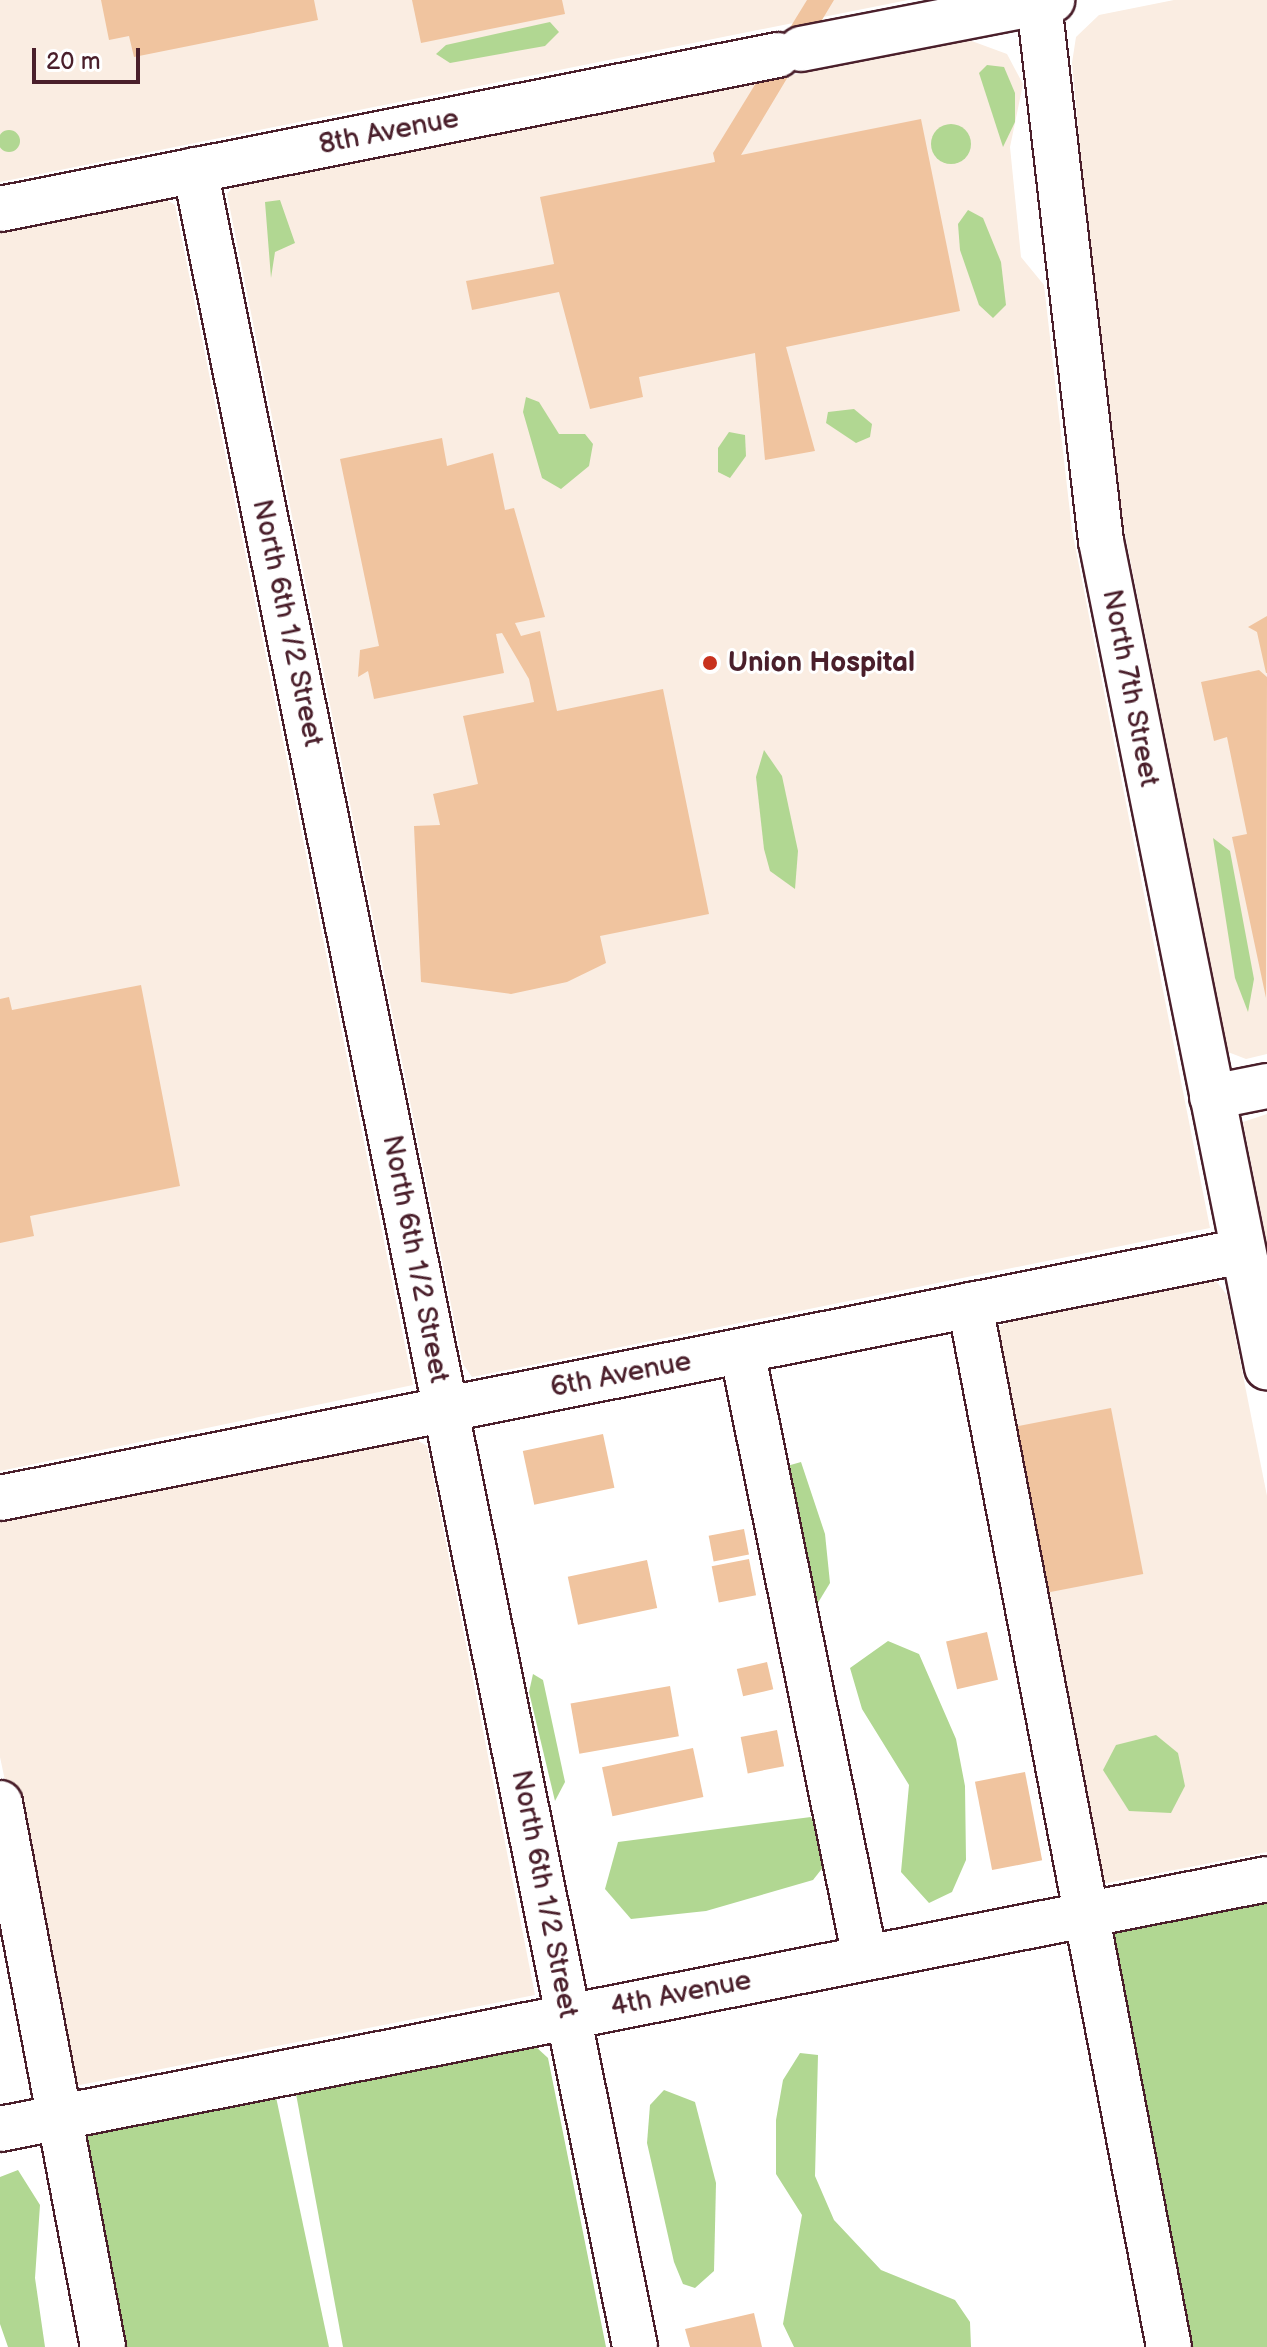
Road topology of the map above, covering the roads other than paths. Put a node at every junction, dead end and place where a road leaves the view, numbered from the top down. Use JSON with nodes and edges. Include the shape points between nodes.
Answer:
{"nodes":[{"id":1,"x":1045,"y":1,"type":"edge"},
{"id":2,"x":195,"y":170,"type":"junction"},
{"id":3,"x":0,"y":209,"type":"edge"},
{"id":4,"x":1267,"y":1086,"type":"edge"},
{"id":5,"x":1212,"y":1097,"type":"junction"},
{"id":6,"x":1243,"y":1251,"type":"junction"},
{"id":7,"x":970,"y":1305,"type":"junction"},
{"id":8,"x":742,"y":1351,"type":"junction"},
{"id":9,"x":1267,"y":1367,"type":"edge"},
{"id":10,"x":446,"y":1409,"type":"junction"},
{"id":11,"x":0,"y":1498,"type":"edge"},
{"id":12,"x":0,"y":1803,"type":"edge"},
{"id":13,"x":1267,"y":1879,"type":"edge"},
{"id":14,"x":1083,"y":1915,"type":"junction"},
{"id":15,"x":865,"y":1958,"type":"junction"},
{"id":16,"x":568,"y":2017,"type":"junction"},
{"id":17,"x":61,"y":2117,"type":"junction"},
{"id":18,"x":0,"y":2129,"type":"edge"},
{"id":19,"x":103,"y":2347,"type":"edge"},
{"id":20,"x":635,"y":2347,"type":"edge"},
{"id":21,"x":1169,"y":2347,"type":"edge"}],
"edges":[{"from":1,"to":2,"type":"street","name":"8th Avenue"},
{"from":1,"to":5,"type":"street","name":"North 7th Street","via":[[1093,493]]},
{"from":2,"to":3,"type":"street","name":"8th Avenue"},
{"from":2,"to":10,"type":"street","name":"North 6th 1/2 Street"},
{"from":4,"to":5,"type":"street"},
{"from":5,"to":6,"type":"street","name":"North 7th Street"},
{"from":6,"to":7,"type":"street","name":"6th Avenue"},
{"from":6,"to":9,"type":"street","name":"North 7th Street"},
{"from":7,"to":8,"type":"street","name":"6th Avenue"},
{"from":7,"to":14,"type":"street"},
{"from":8,"to":10,"type":"street","name":"6th Avenue"},
{"from":8,"to":15,"type":"street"},
{"from":10,"to":11,"type":"street","name":"6th Avenue"},
{"from":10,"to":16,"type":"street","name":"North 6th 1/2 Street"},
{"from":12,"to":17,"type":"street"},
{"from":13,"to":14,"type":"street","name":"4th Avenue"},
{"from":14,"to":15,"type":"street","name":"4th Avenue"},
{"from":14,"to":21,"type":"street"},
{"from":15,"to":16,"type":"street","name":"4th Avenue"},
{"from":16,"to":17,"type":"street","name":"4th Avenue"},
{"from":16,"to":20,"type":"street","name":"North 6th 1/2 Street"},
{"from":17,"to":18,"type":"street","name":"4th Avenue"},
{"from":17,"to":19,"type":"street"}]}
